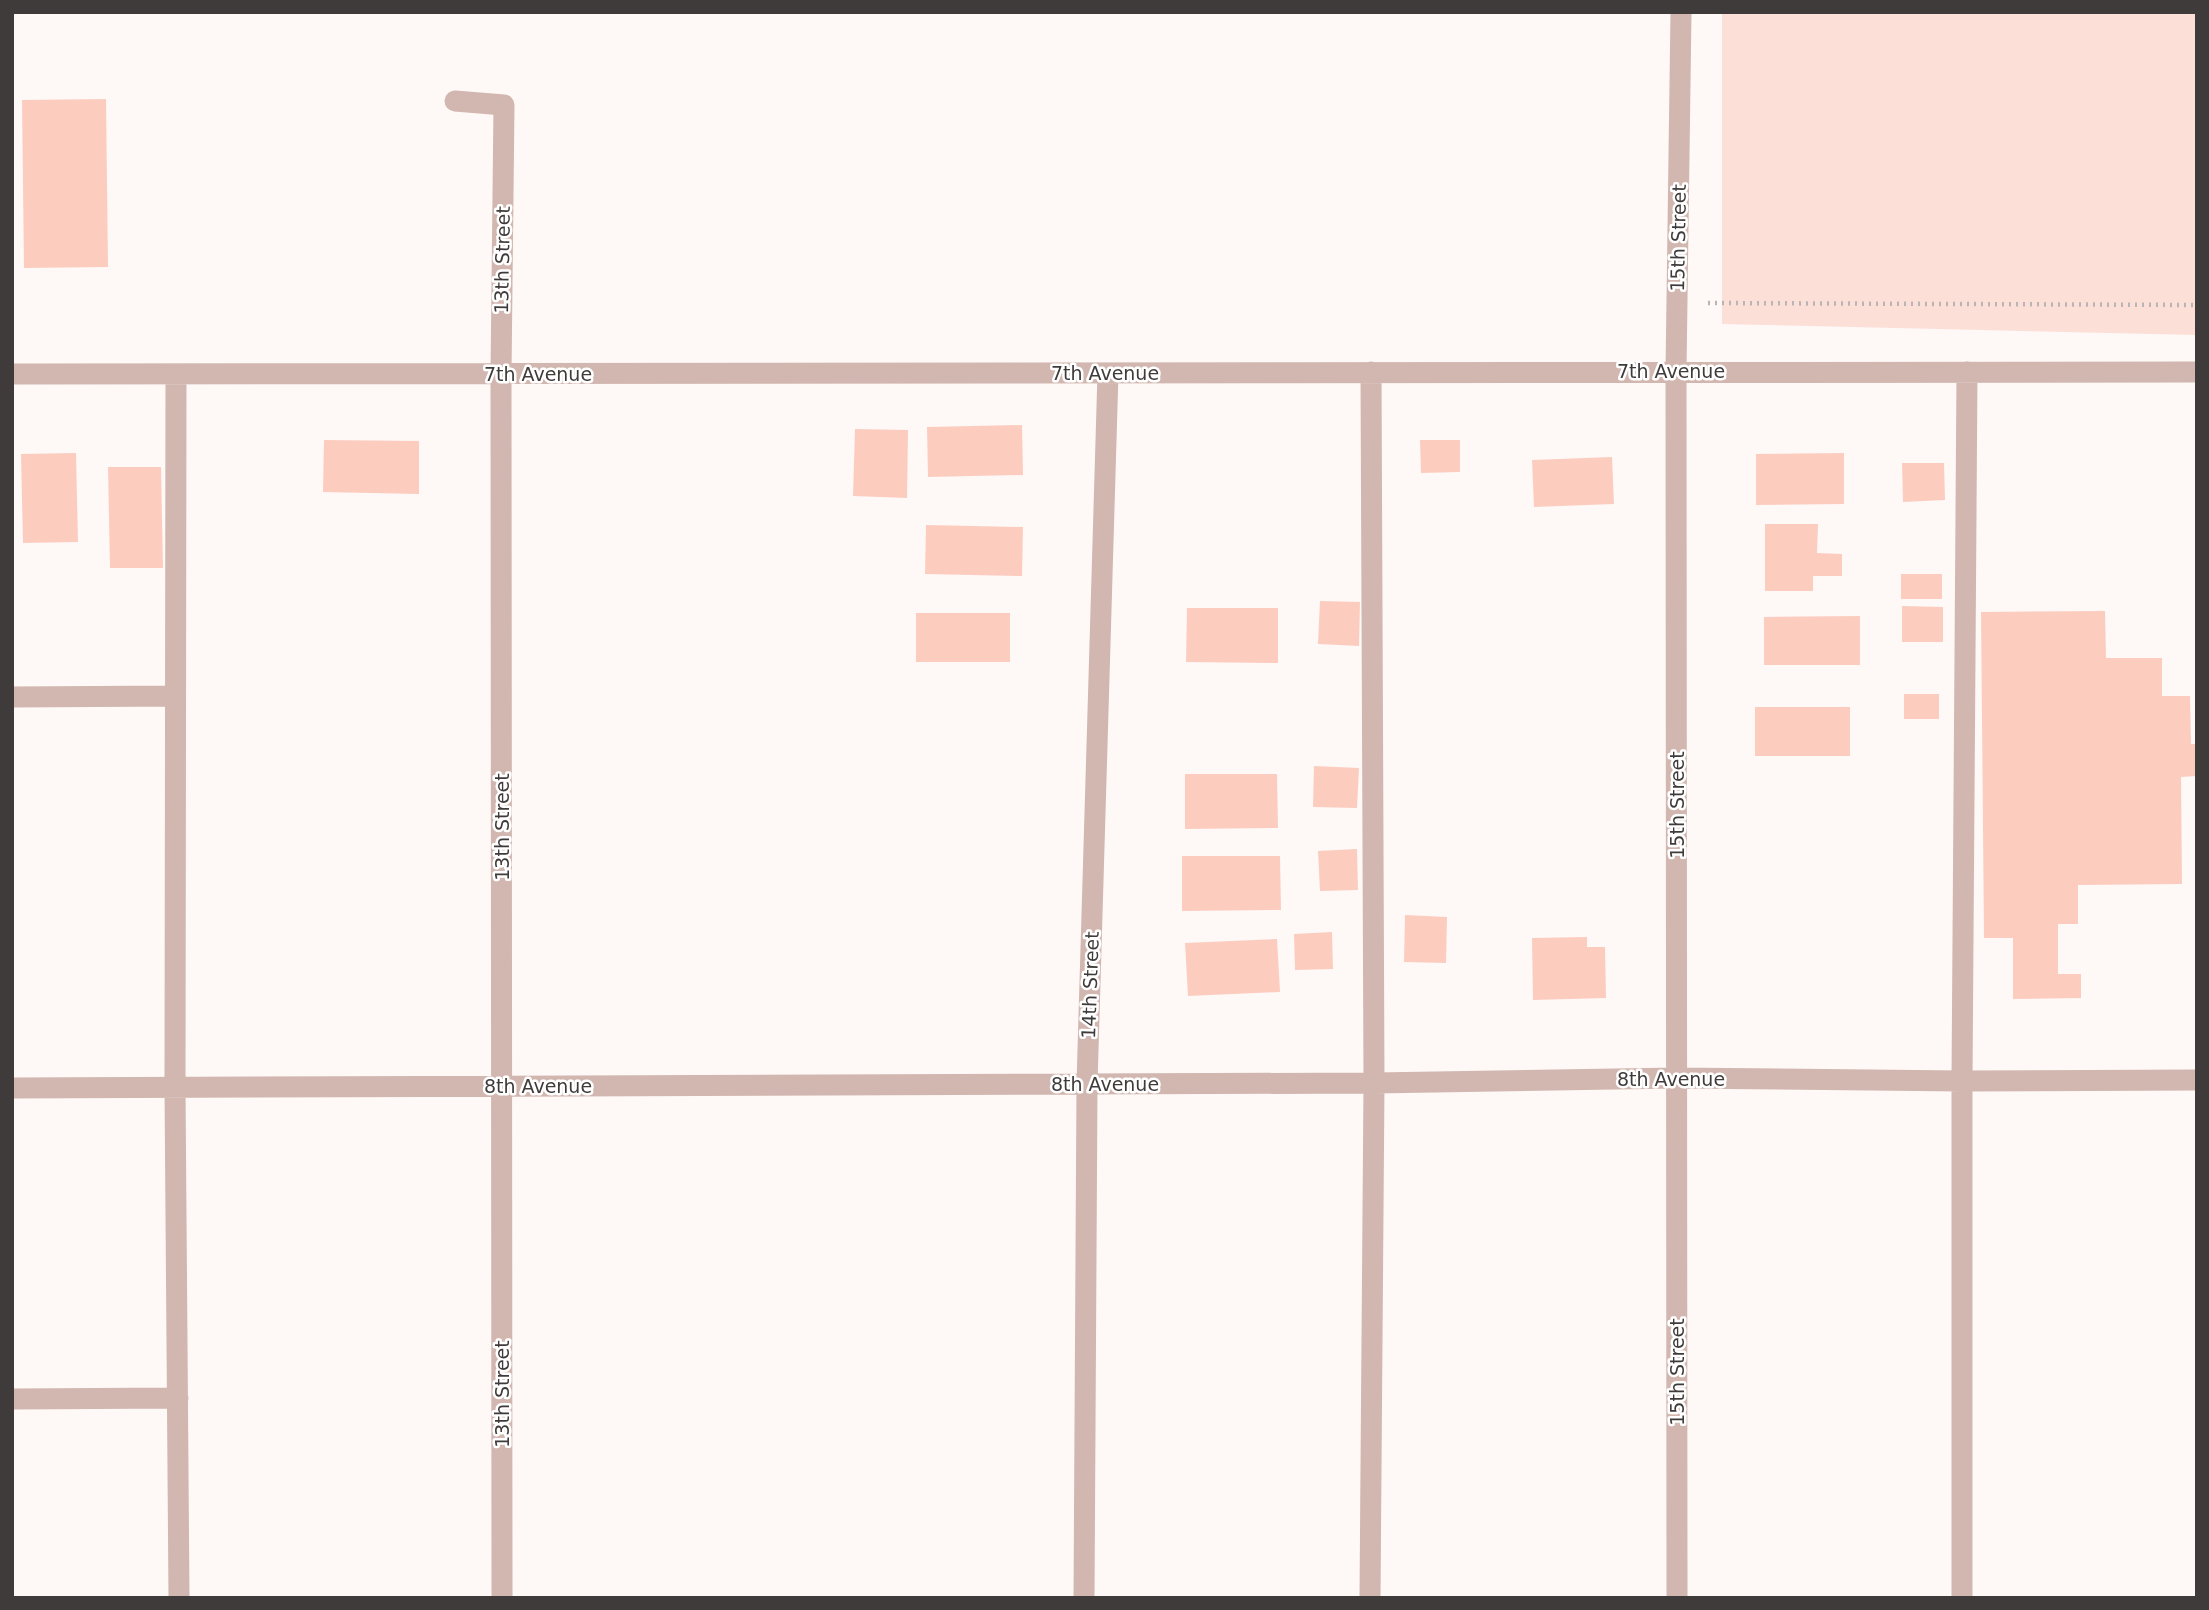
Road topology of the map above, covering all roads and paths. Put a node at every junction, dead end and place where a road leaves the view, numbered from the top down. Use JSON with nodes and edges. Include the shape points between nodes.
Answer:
{"nodes":[{"id":1,"x":1681,"y":20,"type":"edge"},
{"id":2,"x":455,"y":101,"type":"dead end"},
{"id":3,"x":1722,"y":303,"type":"dead end"},
{"id":4,"x":2197,"y":305,"type":"edge"},
{"id":5,"x":1676,"y":371,"type":"junction"},
{"id":6,"x":1371,"y":372,"type":"junction"},
{"id":7,"x":1967,"y":372,"type":"junction"},
{"id":8,"x":2197,"y":372,"type":"edge"},
{"id":9,"x":1108,"y":373,"type":"junction"},
{"id":10,"x":12,"y":374,"type":"edge"},
{"id":11,"x":176,"y":374,"type":"junction"},
{"id":12,"x":501,"y":374,"type":"junction"},
{"id":13,"x":175,"y":696,"type":"junction"},
{"id":14,"x":12,"y":697,"type":"edge"},
{"id":15,"x":1676,"y":1079,"type":"junction"},
{"id":16,"x":2197,"y":1080,"type":"edge"},
{"id":17,"x":1962,"y":1081,"type":"junction"},
{"id":18,"x":1374,"y":1083,"type":"junction"},
{"id":19,"x":1087,"y":1084,"type":"junction"},
{"id":20,"x":502,"y":1086,"type":"junction"},
{"id":21,"x":12,"y":1088,"type":"edge"},
{"id":22,"x":175,"y":1088,"type":"junction"},
{"id":23,"x":178,"y":1398,"type":"junction"},
{"id":24,"x":12,"y":1399,"type":"edge"},
{"id":25,"x":179,"y":1598,"type":"edge"},
{"id":26,"x":502,"y":1598,"type":"edge"},
{"id":27,"x":1084,"y":1598,"type":"edge"},
{"id":28,"x":1370,"y":1598,"type":"edge"},
{"id":29,"x":1677,"y":1598,"type":"edge"},
{"id":30,"x":1962,"y":1598,"type":"edge"}],
"edges":[{"from":1,"to":5,"type":"street","name":"15th Street"},
{"from":2,"to":12,"type":"street","name":"13th Street","via":[[504,105]]},
{"from":3,"to":4,"type":"path"},
{"from":5,"to":6,"type":"street","name":"7th Avenue"},
{"from":5,"to":7,"type":"street","name":"7th Avenue"},
{"from":5,"to":15,"type":"street","name":"15th Street"},
{"from":6,"to":9,"type":"street","name":"7th Avenue"},
{"from":6,"to":18,"type":"street"},
{"from":7,"to":8,"type":"street","name":"7th Avenue"},
{"from":7,"to":17,"type":"street"},
{"from":9,"to":12,"type":"street","name":"7th Avenue"},
{"from":9,"to":19,"type":"street","name":"14th Street"},
{"from":10,"to":11,"type":"street","name":"7th Avenue"},
{"from":11,"to":12,"type":"street","name":"7th Avenue"},
{"from":11,"to":13,"type":"street"},
{"from":12,"to":20,"type":"street","name":"13th Street"},
{"from":13,"to":14,"type":"street"},
{"from":13,"to":22,"type":"street"},
{"from":15,"to":17,"type":"street","name":"8th Avenue"},
{"from":15,"to":18,"type":"street","name":"8th Avenue"},
{"from":15,"to":29,"type":"street","name":"15th Street"},
{"from":16,"to":17,"type":"street","name":"8th Avenue"},
{"from":17,"to":30,"type":"street"},
{"from":18,"to":19,"type":"street","name":"8th Avenue"},
{"from":18,"to":28,"type":"street"},
{"from":19,"to":20,"type":"street","name":"8th Avenue"},
{"from":19,"to":27,"type":"street","name":"14th Street"},
{"from":20,"to":22,"type":"street","name":"8th Avenue"},
{"from":20,"to":26,"type":"street","name":"13th Street"},
{"from":21,"to":22,"type":"street","name":"8th Avenue"},
{"from":22,"to":23,"type":"street"},
{"from":23,"to":24,"type":"street"},
{"from":23,"to":25,"type":"street"}]}
